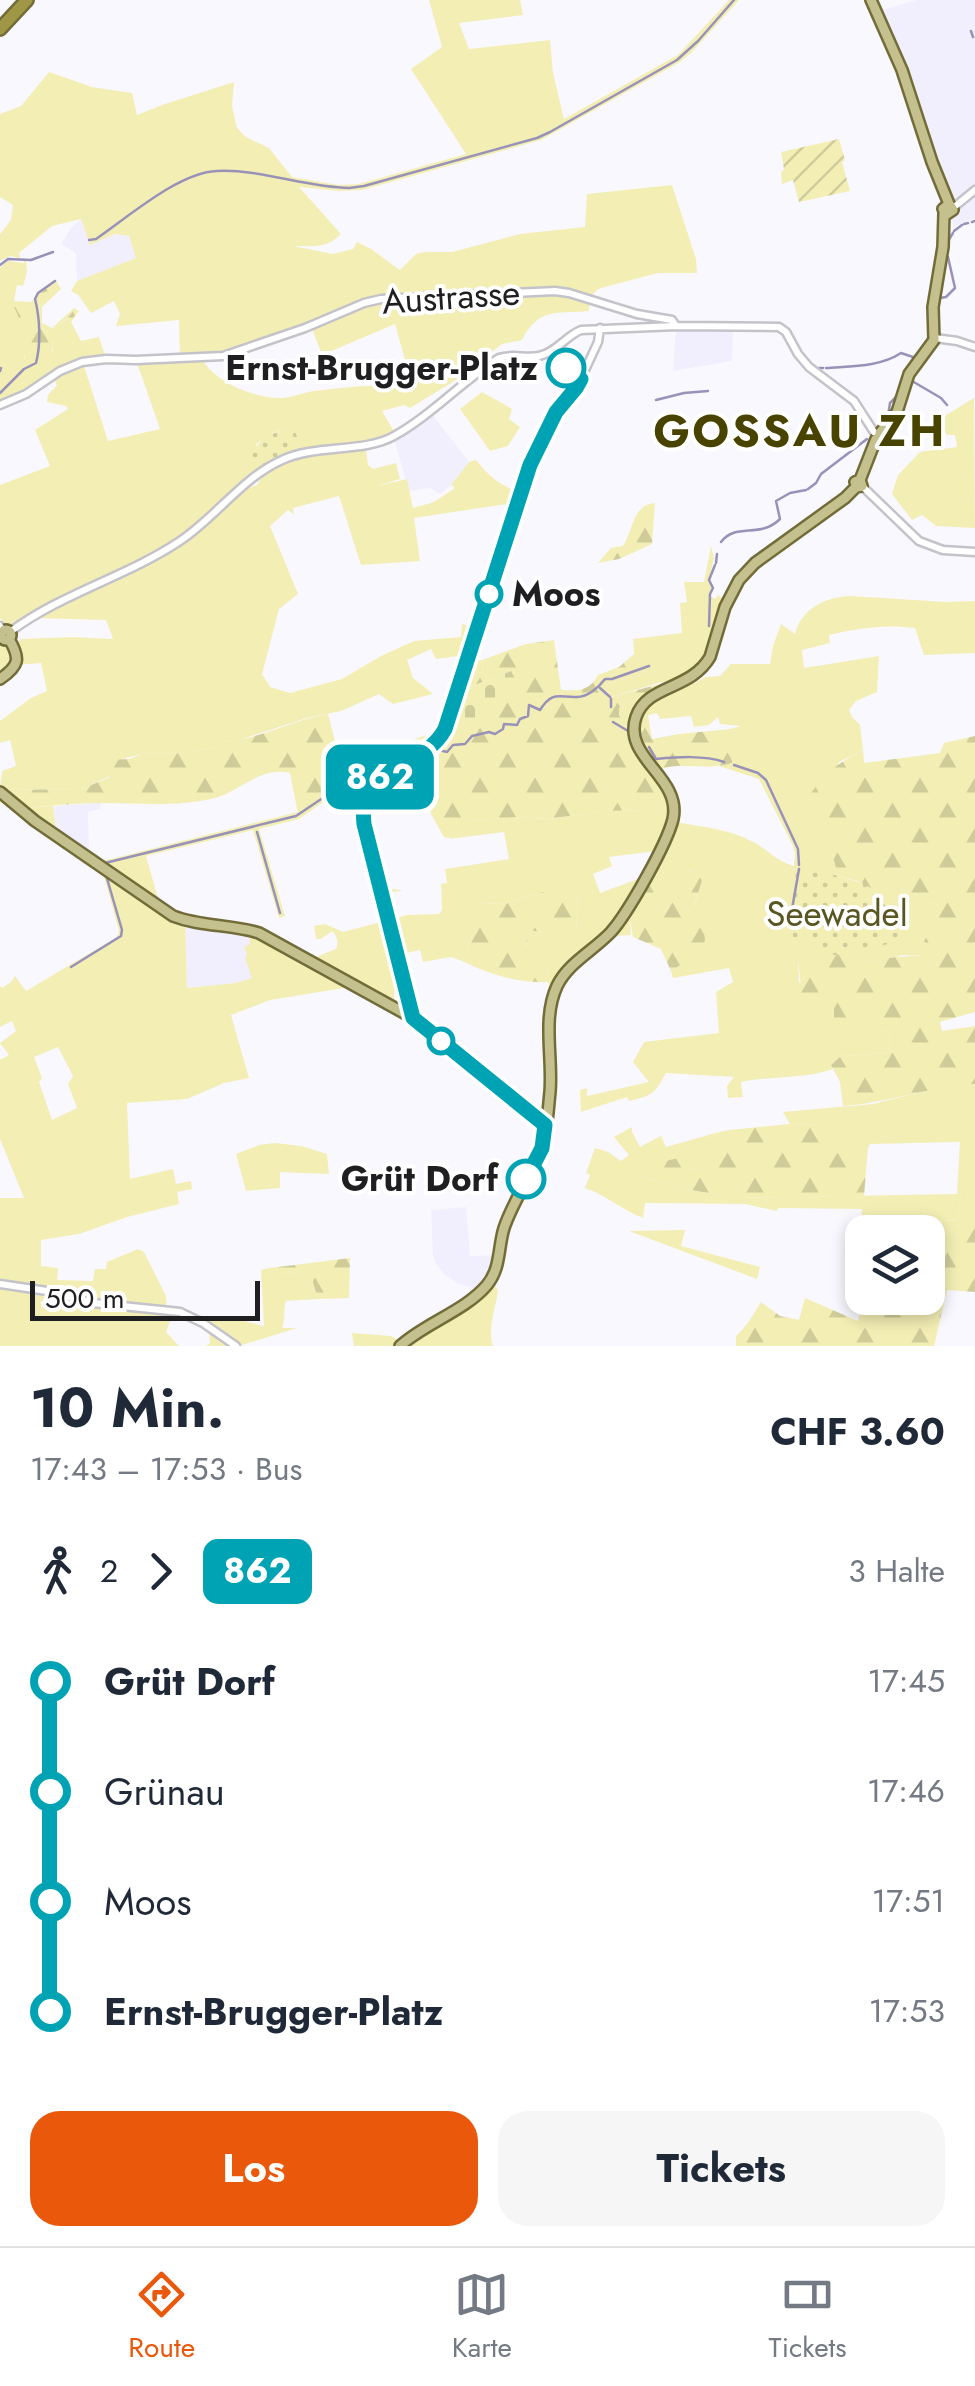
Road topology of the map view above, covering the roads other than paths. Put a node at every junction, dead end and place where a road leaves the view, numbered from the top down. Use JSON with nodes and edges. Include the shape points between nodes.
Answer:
{"nodes":[{"id":1,"x":24,"y":0,"type":"edge"},
{"id":2,"x":871,"y":0,"type":"edge"},
{"id":3,"x":0,"y":27,"type":"edge"},
{"id":4,"x":975,"y":190,"type":"edge"},
{"id":5,"x":948,"y":209,"type":"junction"},
{"id":6,"x":676,"y":326,"type":"junction"},
{"id":7,"x":600,"y":328,"type":"junction"},
{"id":8,"x":935,"y":338,"type":"junction"},
{"id":9,"x":975,"y":348,"type":"edge"},
{"id":10,"x":0,"y":405,"type":"edge"},
{"id":11,"x":877,"y":435,"type":"junction"},
{"id":12,"x":859,"y":484,"type":"junction"},
{"id":13,"x":975,"y":552,"type":"edge"},
{"id":14,"x":4,"y":634,"type":"edge"},
{"id":15,"x":0,"y":679,"type":"edge"},
{"id":16,"x":0,"y":792,"type":"edge"},
{"id":17,"x":413,"y":1018,"type":"junction"},
{"id":18,"x":545,"y":1125,"type":"junction"},
{"id":19,"x":0,"y":1284,"type":"edge"},
{"id":20,"x":236,"y":1346,"type":"edge"},
{"id":21,"x":400,"y":1346,"type":"edge"}],
"edges":[{"from":1,"to":3,"type":"highway"},
{"from":2,"to":5,"type":"main road"},
{"from":4,"to":5,"type":"street"},
{"from":5,"to":8,"type":"main road","via":[[932,307]]},
{"from":6,"to":7,"type":"street"},
{"from":6,"to":10,"type":"street","name":"Austrasse","via":[[562,292],[378,300],[227,356],[82,362]]},
{"from":6,"to":11,"type":"street","via":[[784,330],[799,355],[854,401]]},
{"from":7,"to":14,"type":"street","via":[[572,334],[543,355],[499,358],[393,437],[275,463],[184,538]]},
{"from":7,"to":17,"type":"street","via":[[578,385],[530,465],[443,734],[426,752],[377,779],[365,802],[364,824]]},
{"from":8,"to":9,"type":"street"},
{"from":8,"to":11,"type":"main road"},
{"from":11,"to":12,"type":"main road"},
{"from":12,"to":13,"type":"street","via":[[918,540]]},
{"from":12,"to":18,"type":"main road","via":[[746,571],[729,596],[706,664],[639,710],[636,742],[670,790],[672,821],[626,912],[555,990]]},
{"from":14,"to":15,"type":"main road","via":[[16,663]]},
{"from":16,"to":17,"type":"main road","via":[[173,916],[259,933]]},
{"from":17,"to":18,"type":"main road"},
{"from":18,"to":21,"type":"main road","via":[[490,1280]]},
{"from":19,"to":20,"type":"street","via":[[167,1309],[197,1319]]}]}
